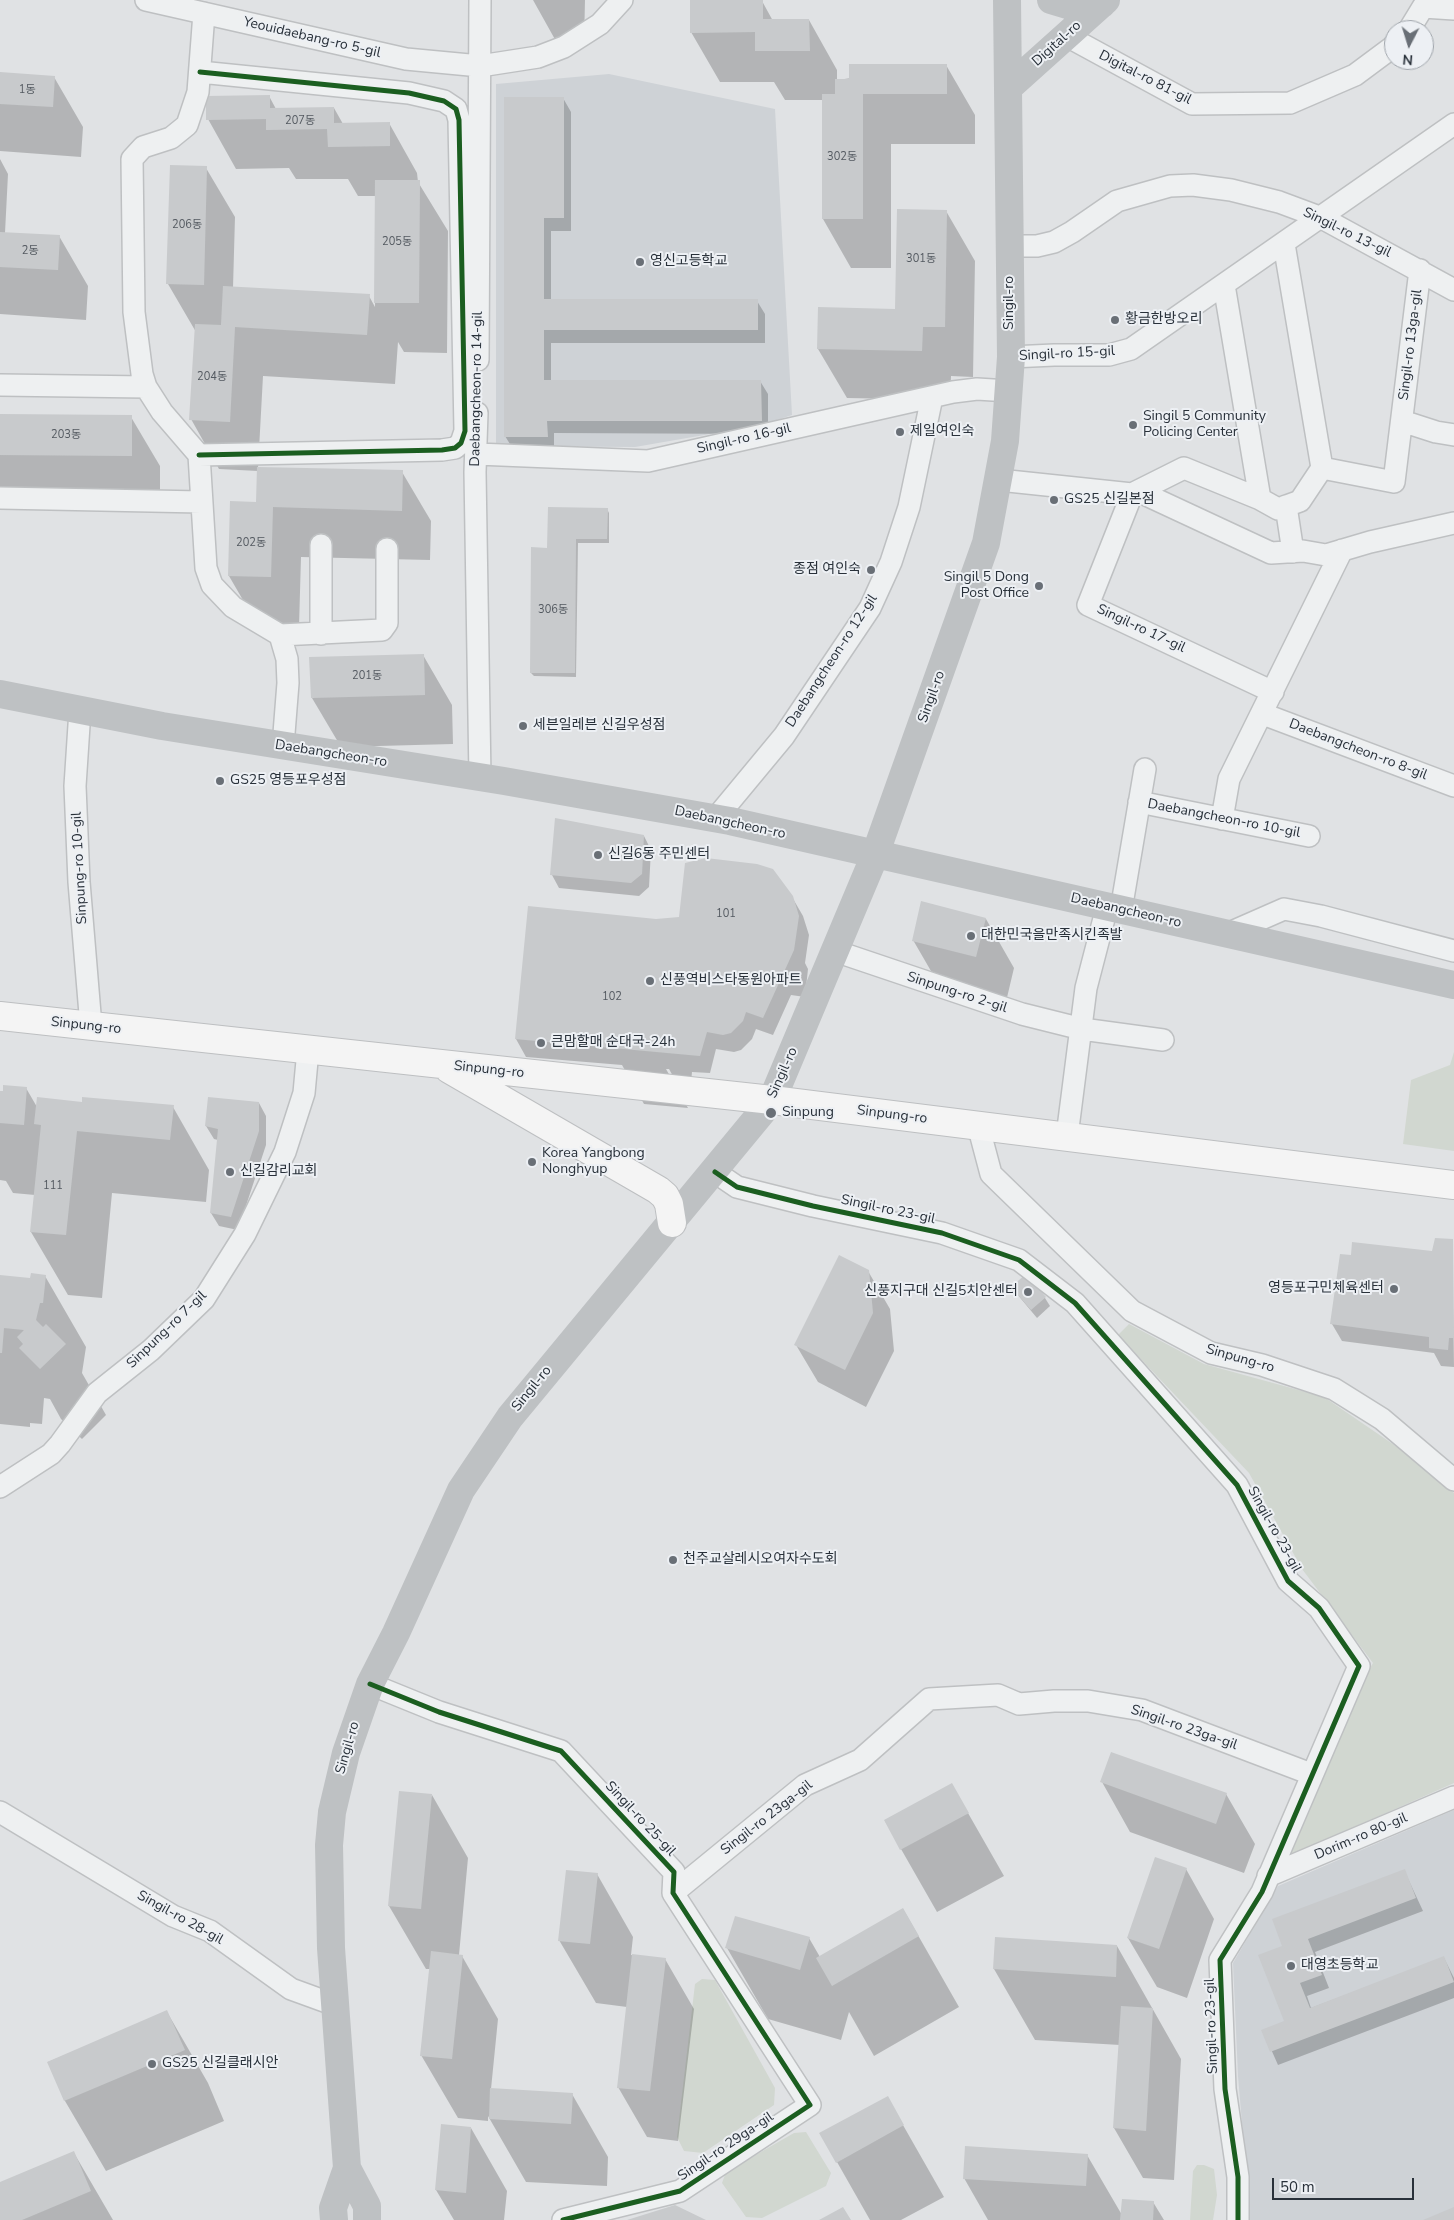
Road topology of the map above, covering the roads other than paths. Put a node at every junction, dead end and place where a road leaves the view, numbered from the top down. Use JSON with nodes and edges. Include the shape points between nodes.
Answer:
{"nodes":[{"id":1,"x":146,"y":0,"type":"edge"},
{"id":2,"x":480,"y":0,"type":"edge"},
{"id":3,"x":622,"y":0,"type":"edge"},
{"id":4,"x":1008,"y":0,"type":"edge"},
{"id":5,"x":1051,"y":0,"type":"edge"},
{"id":6,"x":1104,"y":2,"type":"edge"},
{"id":7,"x":1454,"y":9,"type":"edge"},
{"id":8,"x":204,"y":13,"type":"junction"},
{"id":9,"x":1415,"y":20,"type":"edge"},
{"id":10,"x":1065,"y":35,"type":"junction"},
{"id":11,"x":1384,"y":53,"type":"edge"},
{"id":12,"x":480,"y":66,"type":"junction"},
{"id":13,"x":200,"y":72,"type":"junction"},
{"id":14,"x":1008,"y":88,"type":"junction"},
{"id":15,"x":1454,"y":124,"type":"edge"},
{"id":16,"x":1322,"y":218,"type":"junction"},
{"id":17,"x":1284,"y":244,"type":"junction"},
{"id":18,"x":1010,"y":246,"type":"junction"},
{"id":19,"x":1420,"y":270,"type":"junction"},
{"id":20,"x":1224,"y":285,"type":"junction"},
{"id":21,"x":1454,"y":290,"type":"edge"},
{"id":22,"x":1010,"y":358,"type":"junction"},
{"id":23,"x":0,"y":385,"type":"edge"},
{"id":24,"x":146,"y":387,"type":"junction"},
{"id":25,"x":1009,"y":392,"type":"junction"},
{"id":26,"x":932,"y":397,"type":"junction"},
{"id":27,"x":1402,"y":421,"type":"junction"},
{"id":28,"x":1454,"y":435,"type":"edge"},
{"id":29,"x":477,"y":454,"type":"junction"},
{"id":30,"x":199,"y":455,"type":"junction"},
{"id":31,"x":1322,"y":468,"type":"junction"},
{"id":32,"x":999,"y":480,"type":"junction"},
{"id":33,"x":1132,"y":494,"type":"junction"},
{"id":34,"x":0,"y":498,"type":"edge"},
{"id":35,"x":1260,"y":498,"type":"junction"},
{"id":36,"x":201,"y":502,"type":"junction"},
{"id":37,"x":1286,"y":506,"type":"junction"},
{"id":38,"x":1454,"y":523,"type":"edge"},
{"id":39,"x":321,"y":545,"type":"dead end"},
{"id":40,"x":387,"y":549,"type":"dead end"},
{"id":41,"x":1342,"y":550,"type":"junction"},
{"id":42,"x":1293,"y":552,"type":"junction"},
{"id":43,"x":321,"y":634,"type":"junction"},
{"id":44,"x":280,"y":635,"type":"junction"},
{"id":45,"x":1274,"y":692,"type":"junction"},
{"id":46,"x":0,"y":694,"type":"edge"},
{"id":47,"x":80,"y":710,"type":"junction"},
{"id":48,"x":1263,"y":714,"type":"junction"},
{"id":49,"x":283,"y":746,"type":"junction"},
{"id":50,"x":1145,"y":769,"type":"dead end"},
{"id":51,"x":480,"y":778,"type":"junction"},
{"id":52,"x":1454,"y":786,"type":"edge"},
{"id":53,"x":1139,"y":802,"type":"junction"},
{"id":54,"x":716,"y":818,"type":"junction"},
{"id":55,"x":1222,"y":819,"type":"junction"},
{"id":56,"x":1309,"y":836,"type":"dead end"},
{"id":57,"x":875,"y":856,"type":"junction"},
{"id":58,"x":1114,"y":908,"type":"junction"},
{"id":59,"x":1227,"y":934,"type":"junction"},
{"id":60,"x":835,"y":951,"type":"junction"},
{"id":61,"x":1454,"y":951,"type":"edge"},
{"id":62,"x":1454,"y":985,"type":"edge"},
{"id":63,"x":0,"y":1016,"type":"edge"},
{"id":64,"x":91,"y":1026,"type":"junction"},
{"id":65,"x":1082,"y":1029,"type":"junction"},
{"id":66,"x":1163,"y":1040,"type":"dead end"},
{"id":67,"x":308,"y":1050,"type":"junction"},
{"id":68,"x":441,"y":1064,"type":"junction"},
{"id":69,"x":772,"y":1100,"type":"junction"},
{"id":70,"x":978,"y":1126,"type":"junction"},
{"id":71,"x":1067,"y":1136,"type":"junction"},
{"id":72,"x":715,"y":1172,"type":"junction"},
{"id":73,"x":1453,"y":1184,"type":"edge"},
{"id":74,"x":672,"y":1223,"type":"junction"},
{"id":75,"x":1454,"y":1480,"type":"edge"},
{"id":76,"x":0,"y":1487,"type":"edge"},
{"id":77,"x":370,"y":1684,"type":"junction"},
{"id":78,"x":1311,"y":1774,"type":"junction"},
{"id":79,"x":1454,"y":1797,"type":"edge"},
{"id":80,"x":0,"y":1812,"type":"edge"},
{"id":81,"x":1268,"y":1876,"type":"junction"},
{"id":82,"x":673,"y":1893,"type":"junction"},
{"id":83,"x":335,"y":2005,"type":"junction"},
{"id":84,"x":810,"y":2105,"type":"joint"},
{"id":85,"x":347,"y":2168,"type":"junction"},
{"id":86,"x":334,"y":2220,"type":"edge"},
{"id":87,"x":367,"y":2220,"type":"edge"},
{"id":88,"x":563,"y":2220,"type":"edge"},
{"id":89,"x":1238,"y":2220,"type":"edge"}],
"edges":[{"from":1,"to":8,"type":"street","name":"Yeouidaebang-ro 5-gil"},
{"from":2,"to":12,"type":"street","name":"Daebangcheon-ro 14-gil"},
{"from":3,"to":12,"type":"street","name":"Yeouidaebang-ro 5-gil","via":[[600,24],[564,47],[538,57]]},
{"from":4,"to":14,"type":"main road","name":"Singil-ro"},
{"from":5,"to":6,"type":"main road","via":[[1072,6]]},
{"from":6,"to":10,"type":"main road","name":"Digital-ro"},
{"from":7,"to":9,"type":"street","via":[[1423,7]]},
{"from":8,"to":12,"type":"street","name":"Yeouidaebang-ro 5-gil","via":[[406,59]]},
{"from":8,"to":13,"type":"street"},
{"from":10,"to":11,"type":"street","name":"Digital-ro 81-gil","via":[[1192,104],[1290,103],[1355,75]]},
{"from":10,"to":14,"type":"main road","name":"Digital-ro"},
{"from":12,"to":29,"type":"street","name":"Daebangcheon-ro 14-gil"},
{"from":13,"to":24,"type":"street","via":[[198,92],[187,125],[171,138],[143,147],[132,159],[134,312]]},
{"from":13,"to":30,"type":"street","via":[[409,93],[444,101],[456,109],[459,120],[465,432],[456,448],[442,450]]},
{"from":14,"to":18,"type":"main road","name":"Singil-ro"},
{"from":15,"to":16,"type":"street","name":"Singil-ro 15-gil"},
{"from":16,"to":17,"type":"street","name":"Singil-ro 15-gil"},
{"from":16,"to":18,"type":"street","name":"Singil-ro 13-gil","via":[[1279,202],[1231,190],[1193,185],[1170,186],[1117,201],[1054,242]]},
{"from":16,"to":19,"type":"street","name":"Singil-ro 13-gil"},
{"from":17,"to":20,"type":"street","name":"Singil-ro 15-gil"},
{"from":17,"to":31,"type":"street"},
{"from":18,"to":22,"type":"main road","name":"Singil-ro"},
{"from":19,"to":21,"type":"street","name":"Singil-ro 13-gil"},
{"from":19,"to":27,"type":"street","name":"Singil-ro 13ga-gil"},
{"from":20,"to":22,"type":"street","name":"Singil-ro 15-gil","via":[[1131,349],[1110,355]]},
{"from":20,"to":35,"type":"street"},
{"from":22,"to":25,"type":"main road","name":"Singil-ro"},
{"from":23,"to":24,"type":"street"},
{"from":24,"to":30,"type":"street","via":[[162,412]]},
{"from":25,"to":26,"type":"street","name":"Singil-ro 16-gil","via":[[977,389]]},
{"from":25,"to":32,"type":"main road","name":"Singil-ro"},
{"from":26,"to":29,"type":"street","name":"Singil-ro 16-gil","via":[[648,461]]},
{"from":26,"to":54,"type":"street","name":"Daebangcheon-ro 12-gil","via":[[909,507],[891,562],[870,608],[784,736]]},
{"from":27,"to":28,"type":"street","name":"Singil-ro 13ga-gil"},
{"from":27,"to":31,"type":"street","name":"Singil-ro 13ga-gil","via":[[1394,482]]},
{"from":29,"to":51,"type":"street","name":"Daebangcheon-ro 14-gil"},
{"from":30,"to":36,"type":"street"},
{"from":31,"to":37,"type":"street","via":[[1300,501]]},
{"from":32,"to":33,"type":"street"},
{"from":32,"to":57,"type":"main road","name":"Singil-ro","via":[[986,543],[972,587]]},
{"from":33,"to":35,"type":"street","via":[[1184,468]]},
{"from":33,"to":42,"type":"street","via":[[1140,492],[1271,553]]},
{"from":33,"to":45,"type":"street","name":"Singil-ro 17-gil","via":[[1088,605]]},
{"from":34,"to":36,"type":"street"},
{"from":35,"to":37,"type":"street","via":[[1278,509]]},
{"from":36,"to":44,"type":"street","via":[[206,568],[212,585],[233,607]]},
{"from":37,"to":42,"type":"street"},
{"from":38,"to":41,"type":"street"},
{"from":39,"to":43,"type":"street"},
{"from":40,"to":43,"type":"street","via":[[387,623],[382,630]]},
{"from":41,"to":42,"type":"street","via":[[1326,555]]},
{"from":41,"to":45,"type":"street"},
{"from":43,"to":44,"type":"street"},
{"from":44,"to":49,"type":"street","via":[[287,659],[288,683]]},
{"from":45,"to":48,"type":"street"},
{"from":46,"to":47,"type":"main road","name":"Daebangcheon-ro"},
{"from":47,"to":49,"type":"main road","name":"Daebangcheon-ro"},
{"from":47,"to":64,"type":"street","name":"Sinpung-ro 10-gil","via":[[75,786]]},
{"from":48,"to":52,"type":"street","name":"Daebangcheon-ro 8-gil"},
{"from":48,"to":55,"type":"street","via":[[1229,779]]},
{"from":49,"to":51,"type":"main road","name":"Daebangcheon-ro"},
{"from":50,"to":53,"type":"street","name":"Daebangcheon-ro 10-gil"},
{"from":51,"to":54,"type":"main road","name":"Daebangcheon-ro"},
{"from":53,"to":55,"type":"street","name":"Daebangcheon-ro 10-gil"},
{"from":53,"to":58,"type":"street","name":"Daebangcheon-ro 10-gil"},
{"from":54,"to":57,"type":"main road","name":"Daebangcheon-ro"},
{"from":55,"to":56,"type":"street","name":"Daebangcheon-ro 10-gil"},
{"from":57,"to":58,"type":"main road","name":"Daebangcheon-ro"},
{"from":57,"to":60,"type":"main road","name":"Singil-ro"},
{"from":58,"to":59,"type":"main road","name":"Daebangcheon-ro"},
{"from":58,"to":65,"type":"street","via":[[1086,988]]},
{"from":59,"to":61,"type":"street","via":[[1284,909]]},
{"from":59,"to":62,"type":"main road","name":"Daebangcheon-ro"},
{"from":60,"to":65,"type":"street","name":"Sinpung-ro 2-gil","via":[[1013,1011]]},
{"from":60,"to":69,"type":"main road","name":"Singil-ro"},
{"from":63,"to":64,"type":"main road","name":"Sinpung-ro"},
{"from":64,"to":67,"type":"main road","name":"Sinpung-ro"},
{"from":65,"to":66,"type":"street","name":"Sinpung-ro 2-gil"},
{"from":65,"to":71,"type":"street"},
{"from":67,"to":68,"type":"main road","name":"Sinpung-ro"},
{"from":67,"to":76,"type":"street","name":"Sinpung-ro 7-gil","via":[[304,1093],[285,1152],[245,1234],[204,1299],[151,1350],[97,1393],[51,1454]]},
{"from":68,"to":69,"type":"main road","name":"Sinpung-ro"},
{"from":68,"to":74,"type":"main road","via":[[658,1190],[669,1204]]},
{"from":69,"to":70,"type":"main road","name":"Sinpung-ro"},
{"from":69,"to":72,"type":"main road","name":"Singil-ro"},
{"from":70,"to":71,"type":"main road","name":"Sinpung-ro"},
{"from":70,"to":75,"type":"street","name":"Sinpung-ro","via":[[991,1174],[1132,1311],[1211,1353],[1262,1365],[1334,1389],[1382,1419]]},
{"from":71,"to":73,"type":"main road","name":"Sinpung-ro"},
{"from":72,"to":74,"type":"main road","name":"Singil-ro"},
{"from":72,"to":78,"type":"street","name":"Singil-ro 23-gil","via":[[737,1187],[942,1233],[1019,1260],[1075,1303],[1237,1485],[1288,1581],[1319,1608],[1359,1666]]},
{"from":74,"to":77,"type":"main road","name":"Singil-ro","via":[[538,1382],[461,1490]]},
{"from":77,"to":82,"type":"street","name":"Singil-ro 25-gil","via":[[438,1712],[561,1751],[674,1872]]},
{"from":77,"to":83,"type":"main road","name":"Singil-ro","via":[[346,1753],[332,1812],[329,1874]]},
{"from":78,"to":81,"type":"street","name":"Singil-ro 23-gil"},
{"from":78,"to":82,"type":"street","name":"Singil-ro 23ga-gil","via":[[1142,1710],[1088,1701],[1019,1704],[998,1695],[929,1699],[860,1760],[805,1785]]},
{"from":79,"to":81,"type":"street","name":"Dorim-ro 80-gil"},
{"from":80,"to":83,"type":"street","name":"Singil-ro 28-gil","via":[[173,1916],[210,1931],[291,1989]]},
{"from":81,"to":89,"type":"street","name":"Singil-ro 23-gil","via":[[1262,1892],[1220,1960],[1225,2089],[1238,2177]]},
{"from":82,"to":84,"type":"street","name":"Singil-ro 25-gil"},
{"from":83,"to":85,"type":"main road","name":"Singil-ro"},
{"from":84,"to":88,"type":"street","name":"Singil-ro 29ga-gil","via":[[680,2191]]},
{"from":85,"to":86,"type":"main road","name":"Singil-ro","via":[[334,2208]]},
{"from":85,"to":87,"type":"main road","name":"Singil-ro","via":[[367,2206]]}]}
